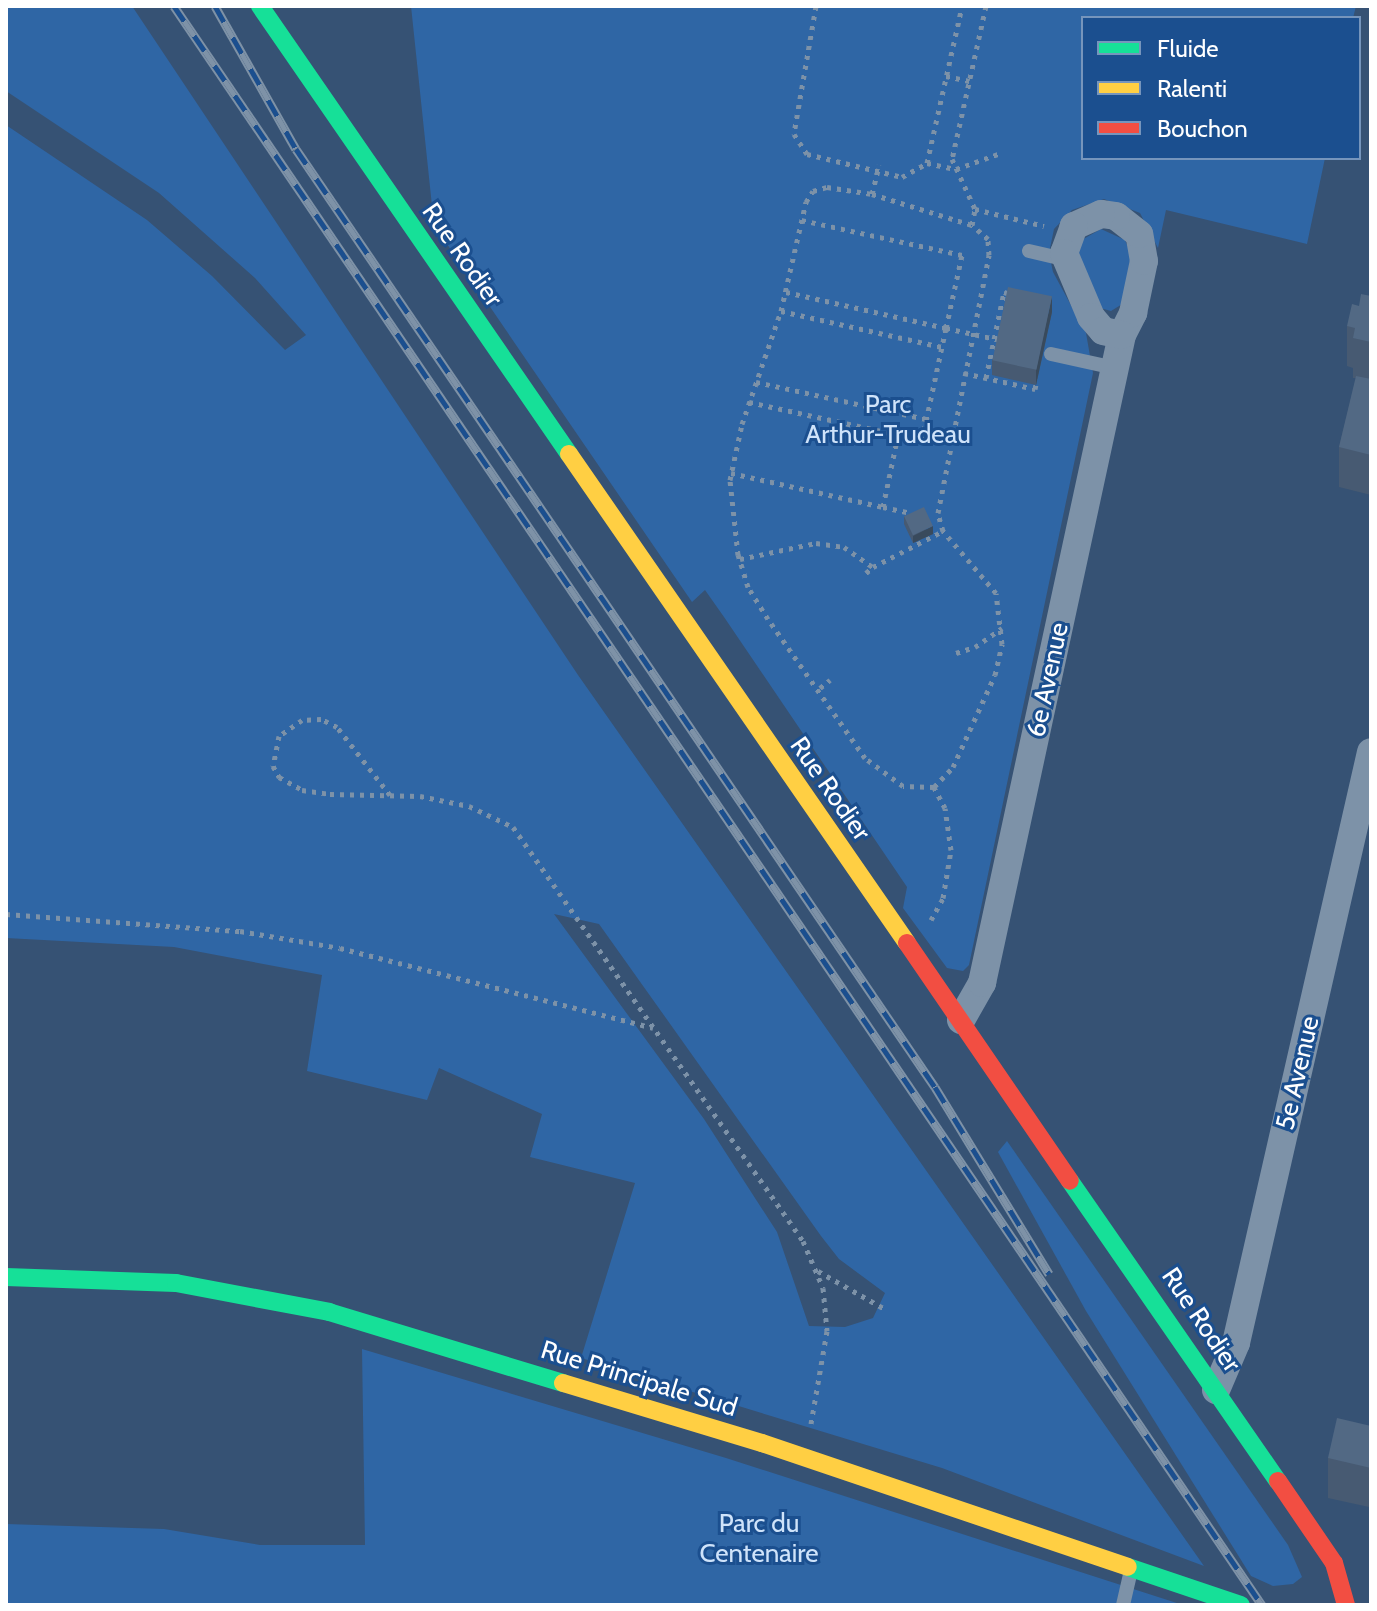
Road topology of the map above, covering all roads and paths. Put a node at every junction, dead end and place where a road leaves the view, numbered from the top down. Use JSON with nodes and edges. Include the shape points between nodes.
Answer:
{"nodes":[{"id":1,"x":260,"y":6,"type":"edge"},
{"id":2,"x":816,"y":6,"type":"edge"},
{"id":3,"x":962,"y":6,"type":"edge"},
{"id":4,"x":986,"y":6,"type":"edge"},
{"id":5,"x":814,"y":14,"type":"junction"},
{"id":6,"x":825,"y":16,"type":"dead end"},
{"id":7,"x":946,"y":76,"type":"junction"},
{"id":8,"x":969,"y":81,"type":"junction"},
{"id":9,"x":1001,"y":153,"type":"dead end"},
{"id":10,"x":927,"y":163,"type":"junction"},
{"id":11,"x":878,"y":168,"type":"junction"},
{"id":12,"x":956,"y":169,"type":"junction"},
{"id":13,"x":872,"y":194,"type":"junction"},
{"id":14,"x":975,"y":209,"type":"junction"},
{"id":15,"x":801,"y":220,"type":"junction"},
{"id":16,"x":972,"y":225,"type":"junction"},
{"id":17,"x":1054,"y":229,"type":"dead end"},
{"id":18,"x":1029,"y":251,"type":"dead end"},
{"id":19,"x":1065,"y":259,"type":"junction"},
{"id":20,"x":786,"y":292,"type":"junction"},
{"id":21,"x":1025,"y":297,"type":"edge"},
{"id":22,"x":781,"y":311,"type":"junction"},
{"id":23,"x":946,"y":328,"type":"junction"},
{"id":24,"x":972,"y":335,"type":"junction"},
{"id":25,"x":1122,"y":335,"type":"junction"},
{"id":26,"x":997,"y":340,"type":"junction"},
{"id":27,"x":942,"y":347,"type":"junction"},
{"id":28,"x":1051,"y":354,"type":"dead end"},
{"id":29,"x":1115,"y":368,"type":"junction"},
{"id":30,"x":964,"y":373,"type":"junction"},
{"id":31,"x":1038,"y":374,"type":"edge"},
{"id":32,"x":986,"y":378,"type":"junction"},
{"id":33,"x":756,"y":382,"type":"junction"},
{"id":34,"x":749,"y":402,"type":"junction"},
{"id":35,"x":926,"y":419,"type":"junction"},
{"id":36,"x":898,"y":435,"type":"junction"},
{"id":37,"x":731,"y":473,"type":"junction"},
{"id":38,"x":883,"y":507,"type":"junction"},
{"id":39,"x":938,"y":513,"type":"junction"},
{"id":40,"x":943,"y":531,"type":"junction"},
{"id":41,"x":740,"y":559,"type":"junction"},
{"id":42,"x":873,"y":567,"type":"junction"},
{"id":43,"x":866,"y":573,"type":"dead end"},
{"id":44,"x":1003,"y":628,"type":"junction"},
{"id":45,"x":956,"y":653,"type":"dead end"},
{"id":46,"x":830,"y":680,"type":"dead end"},
{"id":47,"x":820,"y":688,"type":"junction"},
{"id":48,"x":1371,"y":752,"type":"edge"},
{"id":49,"x":934,"y":787,"type":"junction"},
{"id":50,"x":390,"y":795,"type":"junction"},
{"id":51,"x":1360,"y":849,"type":"edge"},
{"id":52,"x":6,"y":914,"type":"edge"},
{"id":53,"x":926,"y":927,"type":"dead end"},
{"id":54,"x":961,"y":1020,"type":"junction"},
{"id":55,"x":654,"y":1028,"type":"junction"},
{"id":56,"x":817,"y":1271,"type":"junction"},
{"id":57,"x":6,"y":1277,"type":"edge"},
{"id":58,"x":885,"y":1309,"type":"dead end"},
{"id":59,"x":1216,"y":1390,"type":"junction"},
{"id":60,"x":802,"y":1456,"type":"junction"},
{"id":61,"x":1132,"y":1570,"type":"junction"},
{"id":62,"x":1123,"y":1605,"type":"edge"},
{"id":63,"x":1241,"y":1605,"type":"edge"},
{"id":64,"x":1346,"y":1605,"type":"edge"}],
"edges":[{"from":1,"to":54,"type":"street","name":"Rue Rodier"},
{"from":2,"to":5,"type":"path"},
{"from":3,"to":7,"type":"path"},
{"from":4,"to":8,"type":"path"},
{"from":5,"to":6,"type":"path"},
{"from":5,"to":11,"type":"path","via":[[794,134],[807,154]]},
{"from":7,"to":8,"type":"path"},
{"from":7,"to":10,"type":"path"},
{"from":8,"to":12,"type":"path","via":[[952,159]]},
{"from":9,"to":12,"type":"path"},
{"from":10,"to":11,"type":"path","via":[[902,177]]},
{"from":10,"to":12,"type":"path"},
{"from":11,"to":13,"type":"path"},
{"from":12,"to":14,"type":"path"},
{"from":13,"to":15,"type":"path","via":[[827,187],[813,191]]},
{"from":13,"to":16,"type":"path"},
{"from":14,"to":16,"type":"path"},
{"from":14,"to":17,"type":"path"},
{"from":15,"to":20,"type":"path"},
{"from":15,"to":23,"type":"path","via":[[962,255]]},
{"from":16,"to":24,"type":"path","via":[[988,239],[989,255]]},
{"from":18,"to":19,"type":"lane"},
{"from":19,"to":25,"type":"street","via":[[1091,317],[1103,331]]},
{"from":19,"to":25,"type":"street","name":"6e Avenue","via":[[1065,239],[1088,217],[1116,216],[1139,234],[1144,261],[1133,313]]},
{"from":20,"to":22,"type":"path"},
{"from":20,"to":23,"type":"path"},
{"from":21,"to":26,"type":"path","via":[[1004,292]]},
{"from":22,"to":27,"type":"path"},
{"from":22,"to":33,"type":"path"},
{"from":23,"to":24,"type":"path"},
{"from":23,"to":27,"type":"path"},
{"from":24,"to":26,"type":"path"},
{"from":24,"to":30,"type":"path"},
{"from":25,"to":29,"type":"street","name":"6e Avenue"},
{"from":26,"to":32,"type":"path"},
{"from":27,"to":35,"type":"path"},
{"from":28,"to":29,"type":"lane"},
{"from":29,"to":54,"type":"street","name":"6e Avenue","via":[[982,983]]},
{"from":30,"to":32,"type":"path"},
{"from":30,"to":39,"type":"path"},
{"from":31,"to":32,"type":"path","via":[[1035,389]]},
{"from":33,"to":34,"type":"path"},
{"from":33,"to":35,"type":"path"},
{"from":34,"to":36,"type":"path"},
{"from":34,"to":37,"type":"path"},
{"from":35,"to":36,"type":"path","via":[[922,440]]},
{"from":36,"to":38,"type":"path"},
{"from":37,"to":38,"type":"path"},
{"from":37,"to":41,"type":"path"},
{"from":38,"to":39,"type":"path","via":[[911,513],[914,519]]},
{"from":39,"to":40,"type":"path"},
{"from":40,"to":42,"type":"path"},
{"from":40,"to":44,"type":"path","via":[[992,587]]},
{"from":41,"to":42,"type":"path","via":[[816,543],[844,547]]},
{"from":41,"to":47,"type":"path","via":[[748,587]]},
{"from":42,"to":43,"type":"path"},
{"from":44,"to":45,"type":"path"},
{"from":44,"to":49,"type":"path","via":[[989,689],[953,767]]},
{"from":46,"to":47,"type":"path"},
{"from":47,"to":49,"type":"path","via":[[865,758],[885,777],[903,786]]},
{"from":48,"to":51,"type":"street","name":"5e Avenue"},
{"from":49,"to":53,"type":"path","via":[[945,808],[951,850],[943,898]]},
{"from":50,"to":50,"type":"path","via":[[302,790],[279,777],[273,766],[279,736],[302,720],[321,719],[337,727]]},
{"from":50,"to":55,"type":"path","via":[[469,806],[513,827]]},
{"from":51,"to":59,"type":"street","name":"5e Avenue","via":[[1236,1343]]},
{"from":52,"to":55,"type":"path","via":[[240,931],[340,948]]},
{"from":54,"to":59,"type":"street","name":"Rue Rodier"},
{"from":55,"to":56,"type":"path","via":[[760,1176]]},
{"from":56,"to":58,"type":"path"},
{"from":56,"to":60,"type":"path","via":[[827,1331],[821,1387]]},
{"from":57,"to":60,"type":"street","name":"Rue Principale Sud","via":[[176,1283],[282,1300]]},
{"from":59,"to":64,"type":"street","name":"Rue Rodier","via":[[1334,1563]]},
{"from":60,"to":61,"type":"street","name":"Rue Principale Sud"},
{"from":61,"to":62,"type":"lane"},
{"from":61,"to":63,"type":"street","name":"Rue Principale Sud"}]}
